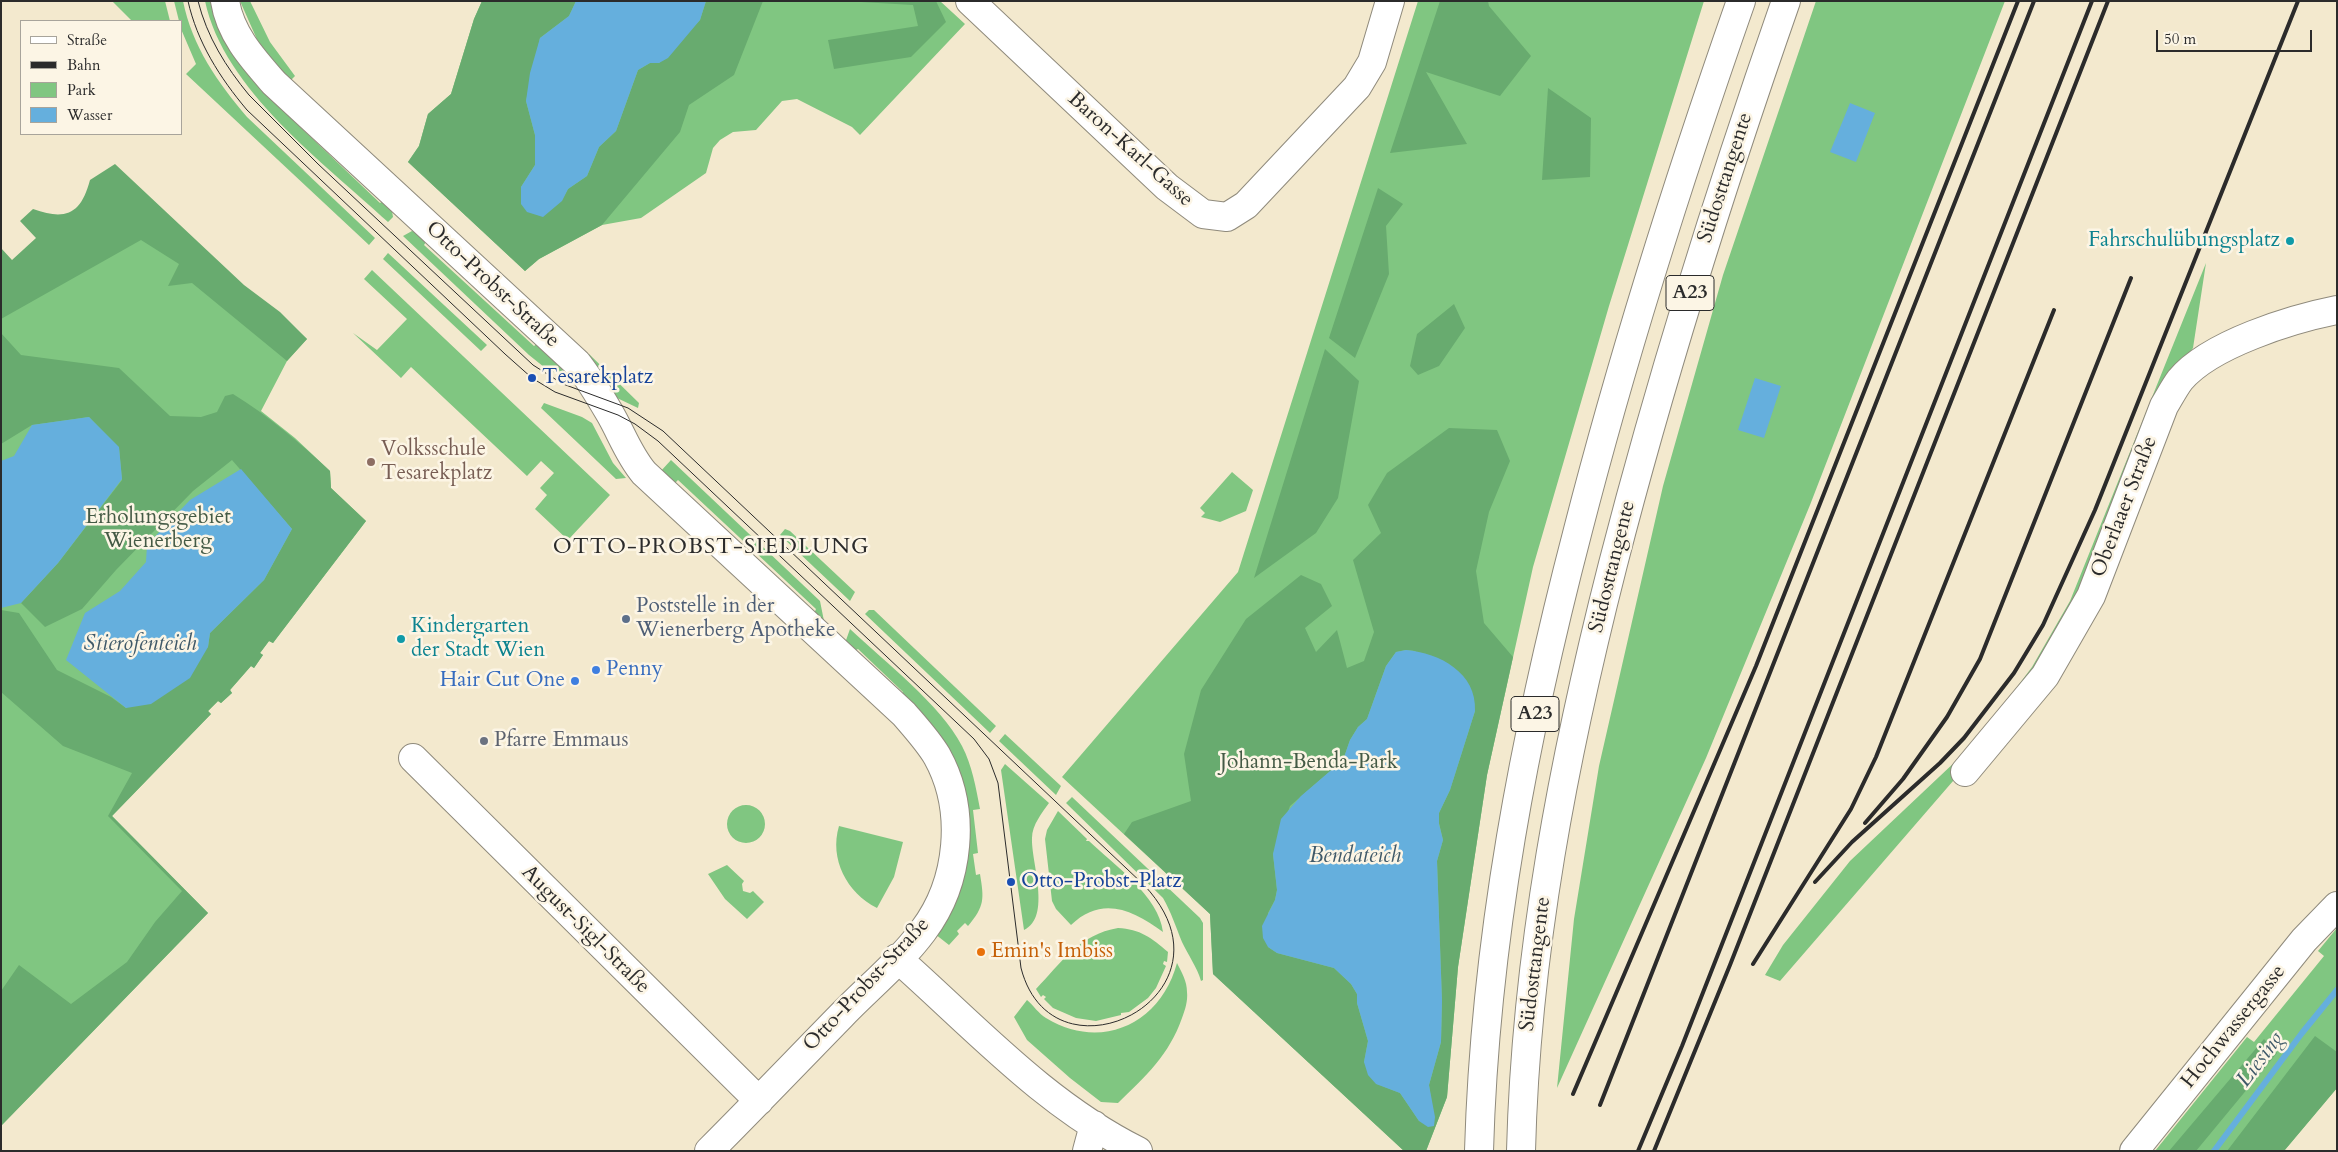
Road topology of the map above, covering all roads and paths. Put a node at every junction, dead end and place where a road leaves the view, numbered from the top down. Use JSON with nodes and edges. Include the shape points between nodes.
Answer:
{"nodes":[{"id":1,"x":224,"y":1,"type":"edge"},
{"id":2,"x":970,"y":1,"type":"edge"},
{"id":3,"x":1390,"y":1,"type":"edge"},
{"id":4,"x":1741,"y":1,"type":"edge"},
{"id":5,"x":1786,"y":1,"type":"edge"},
{"id":6,"x":2337,"y":310,"type":"edge"},
{"id":7,"x":412,"y":758,"type":"dead end"},
{"id":8,"x":1965,"y":772,"type":"dead end"},
{"id":9,"x":2337,"y":906,"type":"edge"},
{"id":10,"x":897,"y":958,"type":"junction"},
{"id":11,"x":759,"y":1100,"type":"junction"},
{"id":12,"x":1090,"y":1138,"type":"edge"},
{"id":13,"x":1133,"y":1148,"type":"edge"},
{"id":14,"x":709,"y":1151,"type":"edge"},
{"id":15,"x":1479,"y":1151,"type":"edge"},
{"id":16,"x":1521,"y":1151,"type":"edge"},
{"id":17,"x":2134,"y":1151,"type":"edge"}],
"edges":[{"from":1,"to":10,"type":"main road","name":"Otto-Probst-Straße","via":[[248,54],[274,83],[577,363],[590,379],[629,452],[644,472],[904,714],[930,744],[950,790],[955,848],[952,871],[942,900],[927,925]]},
{"from":2,"to":3,"type":"main road","name":"Baron-Karl-Gasse","via":[[1167,186],[1204,214],[1227,217],[1246,206],[1358,87],[1372,62]]},
{"from":4,"to":15,"type":"main road","name":"Südosttangente","number":"A23","via":[[1630,341],[1566,578],[1508,850],[1491,971]]},
{"from":5,"to":16,"type":"main road","name":"Südosttangente","number":"A23","via":[[1672,350],[1607,589],[1551,852],[1533,976]]},
{"from":6,"to":8,"type":"main road","name":"Oberlaaer Straße","via":[[2307,316],[2221,348],[2181,379],[2164,406],[2091,596],[2045,676]]},
{"from":7,"to":11,"type":"main road","name":"August-Sigl-Straße"},
{"from":9,"to":17,"type":"main road","name":"Hochwassergasse","via":[[2304,940]]},
{"from":10,"to":11,"type":"main road","name":"Otto-Probst-Straße"},
{"from":10,"to":12,"type":"main road"},
{"from":11,"to":14,"type":"main road","name":"Otto-Probst-Straße"},
{"from":12,"to":13,"type":"main road"}]}
